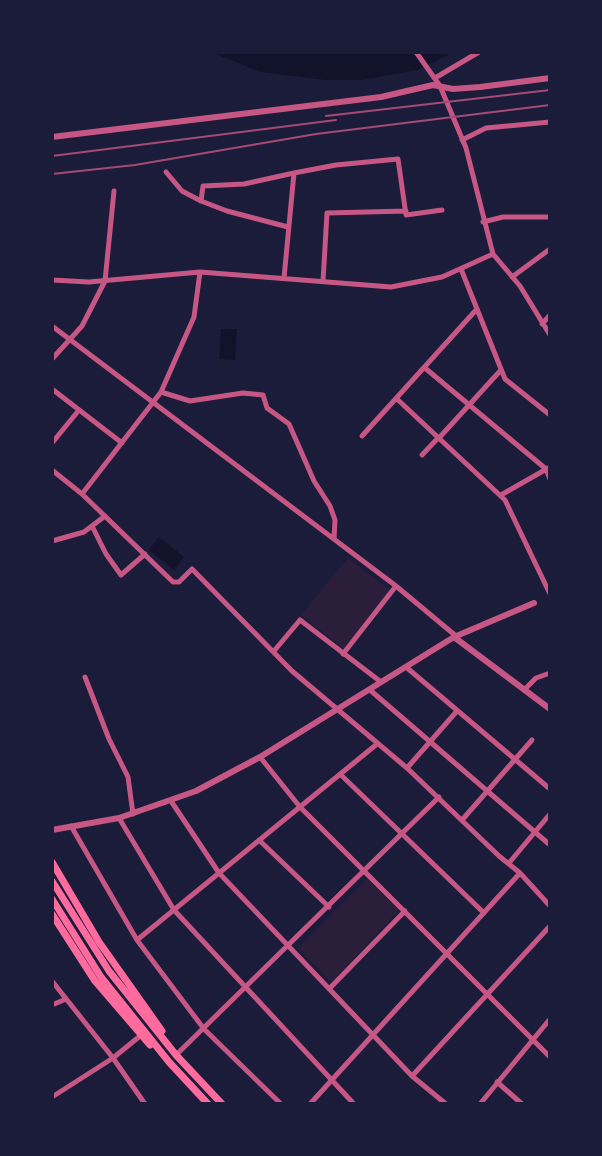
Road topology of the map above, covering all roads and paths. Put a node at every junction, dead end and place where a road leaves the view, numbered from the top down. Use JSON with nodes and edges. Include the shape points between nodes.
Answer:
{"nodes":[{"id":1,"x":416,"y":52,"type":"edge"},
{"id":2,"x":479,"y":52,"type":"edge"},
{"id":3,"x":433,"y":76,"type":"junction"},
{"id":4,"x":550,"y":78,"type":"edge"},
{"id":5,"x":440,"y":86,"type":"junction"},
{"id":6,"x":550,"y":122,"type":"edge"},
{"id":7,"x":52,"y":137,"type":"edge"},
{"id":8,"x":462,"y":140,"type":"junction"},
{"id":9,"x":166,"y":172,"type":"dead end"},
{"id":10,"x":294,"y":173,"type":"junction"},
{"id":11,"x":114,"y":191,"type":"dead end"},
{"id":12,"x":201,"y":201,"type":"junction"},
{"id":13,"x":442,"y":210,"type":"dead end"},
{"id":14,"x":406,"y":211,"type":"junction"},
{"id":15,"x":550,"y":217,"type":"edge"},
{"id":16,"x":483,"y":222,"type":"junction"},
{"id":17,"x":288,"y":227,"type":"junction"},
{"id":18,"x":550,"y":249,"type":"edge"},
{"id":19,"x":493,"y":254,"type":"junction"},
{"id":20,"x":461,"y":269,"type":"junction"},
{"id":21,"x":200,"y":272,"type":"junction"},
{"id":22,"x":512,"y":277,"type":"junction"},
{"id":23,"x":284,"y":278,"type":"junction"},
{"id":24,"x":52,"y":280,"type":"edge"},
{"id":25,"x":105,"y":281,"type":"junction"},
{"id":26,"x":323,"y":281,"type":"junction"},
{"id":27,"x":476,"y":310,"type":"junction"},
{"id":28,"x":550,"y":315,"type":"edge"},
{"id":29,"x":542,"y":324,"type":"junction"},
{"id":30,"x":52,"y":326,"type":"edge"},
{"id":31,"x":550,"y":335,"type":"edge"},
{"id":32,"x":69,"y":339,"type":"junction"},
{"id":33,"x":52,"y":359,"type":"edge"},
{"id":34,"x":425,"y":368,"type":"junction"},
{"id":35,"x":500,"y":371,"type":"junction"},
{"id":36,"x":52,"y":389,"type":"edge"},
{"id":37,"x":161,"y":392,"type":"junction"},
{"id":38,"x":397,"y":399,"type":"junction"},
{"id":39,"x":154,"y":402,"type":"junction"},
{"id":40,"x":469,"y":406,"type":"junction"},
{"id":41,"x":79,"y":410,"type":"junction"},
{"id":42,"x":550,"y":415,"type":"edge"},
{"id":43,"x":362,"y":436,"type":"dead end"},
{"id":44,"x":439,"y":438,"type":"junction"},
{"id":45,"x":52,"y":443,"type":"edge"},
{"id":46,"x":122,"y":443,"type":"junction"},
{"id":47,"x":422,"y":455,"type":"dead end"},
{"id":48,"x":548,"y":468,"type":"edge"},
{"id":49,"x":52,"y":470,"type":"edge"},
{"id":50,"x":550,"y":479,"type":"edge"},
{"id":51,"x":82,"y":494,"type":"junction"},
{"id":52,"x":501,"y":495,"type":"junction"},
{"id":53,"x":105,"y":516,"type":"junction"},
{"id":54,"x":93,"y":528,"type":"junction"},
{"id":55,"x":334,"y":540,"type":"junction"},
{"id":56,"x":52,"y":541,"type":"edge"},
{"id":57,"x":145,"y":554,"type":"junction"},
{"id":58,"x":396,"y":586,"type":"junction"},
{"id":59,"x":550,"y":594,"type":"edge"},
{"id":60,"x":534,"y":603,"type":"dead end"},
{"id":61,"x":455,"y":637,"type":"junction"},
{"id":62,"x":274,"y":651,"type":"junction"},
{"id":63,"x":343,"y":654,"type":"junction"},
{"id":64,"x":406,"y":667,"type":"junction"},
{"id":65,"x":550,"y":673,"type":"edge"},
{"id":66,"x":85,"y":677,"type":"dead end"},
{"id":67,"x":381,"y":682,"type":"junction"},
{"id":68,"x":370,"y":690,"type":"junction"},
{"id":69,"x":524,"y":690,"type":"junction"},
{"id":70,"x":550,"y":709,"type":"edge"},
{"id":71,"x":337,"y":710,"type":"junction"},
{"id":72,"x":457,"y":711,"type":"junction"},
{"id":73,"x":532,"y":740,"type":"dead end"},
{"id":74,"x":430,"y":742,"type":"junction"},
{"id":75,"x":377,"y":744,"type":"junction"},
{"id":76,"x":260,"y":757,"type":"junction"},
{"id":77,"x":516,"y":758,"type":"junction"},
{"id":78,"x":407,"y":768,"type":"junction"},
{"id":79,"x":340,"y":774,"type":"junction"},
{"id":80,"x":550,"y":789,"type":"edge"},
{"id":81,"x":487,"y":792,"type":"junction"},
{"id":82,"x":439,"y":797,"type":"junction"},
{"id":83,"x":171,"y":801,"type":"junction"},
{"id":84,"x":300,"y":807,"type":"junction"},
{"id":85,"x":133,"y":814,"type":"junction"},
{"id":86,"x":550,"y":814,"type":"edge"},
{"id":87,"x":119,"y":818,"type":"junction"},
{"id":88,"x":462,"y":820,"type":"junction"},
{"id":89,"x":71,"y":826,"type":"junction"},
{"id":90,"x":52,"y":830,"type":"edge"},
{"id":91,"x":535,"y":832,"type":"junction"},
{"id":92,"x":401,"y":836,"type":"junction"},
{"id":93,"x":259,"y":840,"type":"junction"},
{"id":94,"x":550,"y":845,"type":"edge"},
{"id":95,"x":52,"y":862,"type":"edge"},
{"id":96,"x":509,"y":863,"type":"junction"},
{"id":97,"x":366,"y":871,"type":"junction"},
{"id":98,"x":219,"y":873,"type":"junction"},
{"id":99,"x":520,"y":873,"type":"junction"},
{"id":100,"x":52,"y":881,"type":"edge"},
{"id":101,"x":52,"y":899,"type":"edge"},
{"id":102,"x":550,"y":906,"type":"edge"},
{"id":103,"x":329,"y":907,"type":"junction"},
{"id":104,"x":174,"y":910,"type":"junction"},
{"id":105,"x":405,"y":911,"type":"junction"},
{"id":106,"x":484,"y":913,"type":"junction"},
{"id":107,"x":52,"y":914,"type":"edge"},
{"id":108,"x":550,"y":926,"type":"edge"},
{"id":109,"x":137,"y":940,"type":"junction"},
{"id":110,"x":288,"y":946,"type":"junction"},
{"id":111,"x":448,"y":953,"type":"junction"},
{"id":112,"x":52,"y":981,"type":"edge"},
{"id":113,"x":246,"y":987,"type":"junction"},
{"id":114,"x":329,"y":989,"type":"junction"},
{"id":115,"x":488,"y":993,"type":"junction"},
{"id":116,"x":66,"y":999,"type":"junction"},
{"id":117,"x":52,"y":1005,"type":"edge"},
{"id":118,"x":550,"y":1019,"type":"edge"},
{"id":119,"x":204,"y":1029,"type":"junction"},
{"id":120,"x":373,"y":1035,"type":"junction"},
{"id":121,"x":140,"y":1036,"type":"junction"},
{"id":122,"x":532,"y":1040,"type":"junction"},
{"id":123,"x":176,"y":1055,"type":"junction"},
{"id":124,"x":550,"y":1057,"type":"edge"},
{"id":125,"x":113,"y":1058,"type":"junction"},
{"id":126,"x":169,"y":1062,"type":"junction"},
{"id":127,"x":412,"y":1076,"type":"junction"},
{"id":128,"x":332,"y":1080,"type":"junction"},
{"id":129,"x":497,"y":1082,"type":"junction"},
{"id":130,"x":52,"y":1097,"type":"edge"},
{"id":131,"x":143,"y":1103,"type":"edge"},
{"id":132,"x":208,"y":1104,"type":"edge"},
{"id":133,"x":222,"y":1104,"type":"edge"},
{"id":134,"x":281,"y":1104,"type":"edge"},
{"id":135,"x":310,"y":1104,"type":"edge"},
{"id":136,"x":354,"y":1104,"type":"edge"},
{"id":137,"x":446,"y":1104,"type":"edge"},
{"id":138,"x":480,"y":1104,"type":"edge"},
{"id":139,"x":522,"y":1104,"type":"edge"}],
"edges":[{"from":1,"to":3,"type":"street"},
{"from":2,"to":3,"type":"street"},
{"from":3,"to":5,"type":"street"},
{"from":4,"to":5,"type":"street"},
{"from":5,"to":7,"type":"street"},
{"from":5,"to":8,"type":"street"},
{"from":6,"to":8,"type":"street","via":[[486,128]]},
{"from":8,"to":16,"type":"street"},
{"from":9,"to":12,"type":"street","via":[[182,191]]},
{"from":10,"to":12,"type":"street","via":[[203,186]]},
{"from":10,"to":14,"type":"street","via":[[398,159]]},
{"from":10,"to":17,"type":"street"},
{"from":11,"to":25,"type":"street"},
{"from":12,"to":17,"type":"street"},
{"from":13,"to":14,"type":"street"},
{"from":14,"to":26,"type":"street","via":[[327,213]]},
{"from":15,"to":16,"type":"street"},
{"from":16,"to":19,"type":"street"},
{"from":17,"to":23,"type":"street"},
{"from":18,"to":22,"type":"street"},
{"from":19,"to":20,"type":"street"},
{"from":19,"to":22,"type":"street"},
{"from":20,"to":26,"type":"street","via":[[391,287]]},
{"from":20,"to":27,"type":"street"},
{"from":21,"to":23,"type":"street"},
{"from":21,"to":25,"type":"street"},
{"from":21,"to":37,"type":"street","via":[[194,317]]},
{"from":22,"to":29,"type":"street"},
{"from":23,"to":26,"type":"street"},
{"from":24,"to":25,"type":"street"},
{"from":25,"to":32,"type":"street","via":[[82,326]]},
{"from":27,"to":34,"type":"street"},
{"from":27,"to":35,"type":"street"},
{"from":28,"to":29,"type":"street"},
{"from":29,"to":31,"type":"street"},
{"from":30,"to":32,"type":"street"},
{"from":32,"to":33,"type":"street"},
{"from":32,"to":39,"type":"street"},
{"from":34,"to":38,"type":"street"},
{"from":34,"to":40,"type":"street"},
{"from":35,"to":40,"type":"street"},
{"from":35,"to":42,"type":"street"},
{"from":36,"to":41,"type":"street"},
{"from":37,"to":39,"type":"street"},
{"from":37,"to":55,"type":"street","via":[[190,401],[263,395],[267,408],[289,424],[330,506]]},
{"from":38,"to":43,"type":"street"},
{"from":38,"to":44,"type":"street"},
{"from":39,"to":46,"type":"street"},
{"from":39,"to":55,"type":"street"},
{"from":40,"to":44,"type":"street"},
{"from":40,"to":48,"type":"street"},
{"from":41,"to":45,"type":"street"},
{"from":41,"to":46,"type":"street"},
{"from":44,"to":47,"type":"street"},
{"from":44,"to":52,"type":"street"},
{"from":46,"to":51,"type":"street"},
{"from":48,"to":50,"type":"street"},
{"from":48,"to":52,"type":"street"},
{"from":49,"to":51,"type":"street"},
{"from":51,"to":53,"type":"street"},
{"from":52,"to":59,"type":"street"},
{"from":53,"to":54,"type":"street"},
{"from":53,"to":57,"type":"street"},
{"from":54,"to":56,"type":"street"},
{"from":54,"to":57,"type":"street","via":[[121,575]]},
{"from":55,"to":58,"type":"street"},
{"from":57,"to":62,"type":"street","via":[[173,582],[192,569]]},
{"from":58,"to":61,"type":"street"},
{"from":58,"to":63,"type":"street"},
{"from":60,"to":61,"type":"street"},
{"from":61,"to":64,"type":"street"},
{"from":61,"to":69,"type":"street"},
{"from":62,"to":63,"type":"street","via":[[300,620]]},
{"from":62,"to":71,"type":"street"},
{"from":63,"to":67,"type":"street"},
{"from":64,"to":67,"type":"street"},
{"from":64,"to":72,"type":"street"},
{"from":65,"to":69,"type":"street"},
{"from":66,"to":85,"type":"street","via":[[128,777]]},
{"from":67,"to":68,"type":"street"},
{"from":68,"to":71,"type":"street"},
{"from":68,"to":74,"type":"street"},
{"from":69,"to":70,"type":"street"},
{"from":71,"to":75,"type":"street"},
{"from":71,"to":76,"type":"street"},
{"from":72,"to":74,"type":"street"},
{"from":72,"to":77,"type":"street"},
{"from":73,"to":77,"type":"street"},
{"from":74,"to":78,"type":"street"},
{"from":74,"to":81,"type":"street"},
{"from":75,"to":78,"type":"street"},
{"from":75,"to":79,"type":"street"},
{"from":76,"to":83,"type":"street"},
{"from":76,"to":84,"type":"street"},
{"from":77,"to":80,"type":"street"},
{"from":77,"to":81,"type":"street"},
{"from":78,"to":82,"type":"street"},
{"from":79,"to":84,"type":"street"},
{"from":79,"to":92,"type":"street"},
{"from":81,"to":88,"type":"street"},
{"from":81,"to":91,"type":"street"},
{"from":82,"to":88,"type":"street"},
{"from":82,"to":92,"type":"street"},
{"from":83,"to":85,"type":"street"},
{"from":83,"to":98,"type":"street"},
{"from":84,"to":93,"type":"street"},
{"from":84,"to":97,"type":"street"},
{"from":85,"to":87,"type":"street"},
{"from":86,"to":91,"type":"street"},
{"from":87,"to":89,"type":"street"},
{"from":87,"to":104,"type":"street"},
{"from":88,"to":96,"type":"street"},
{"from":89,"to":90,"type":"street"},
{"from":89,"to":109,"type":"street"},
{"from":91,"to":94,"type":"street"},
{"from":91,"to":96,"type":"street"},
{"from":92,"to":97,"type":"street"},
{"from":92,"to":106,"type":"street"},
{"from":93,"to":98,"type":"street"},
{"from":93,"to":103,"type":"street"},
{"from":95,"to":123,"type":"main road"},
{"from":96,"to":99,"type":"street"},
{"from":97,"to":103,"type":"street"},
{"from":97,"to":105,"type":"street"},
{"from":98,"to":104,"type":"street"},
{"from":98,"to":110,"type":"street"},
{"from":99,"to":102,"type":"street"},
{"from":99,"to":106,"type":"street"},
{"from":100,"to":123,"type":"main road","via":[[109,971]]},
{"from":101,"to":126,"type":"main road","via":[[101,977]]},
{"from":103,"to":110,"type":"street"},
{"from":104,"to":109,"type":"street"},
{"from":104,"to":113,"type":"street"},
{"from":105,"to":111,"type":"street"},
{"from":105,"to":114,"type":"street"},
{"from":106,"to":111,"type":"street"},
{"from":107,"to":121,"type":"main road","via":[[86,968]]},
{"from":108,"to":115,"type":"street"},
{"from":109,"to":119,"type":"street"},
{"from":110,"to":113,"type":"street"},
{"from":110,"to":114,"type":"street"},
{"from":111,"to":115,"type":"street"},
{"from":111,"to":120,"type":"street"},
{"from":112,"to":116,"type":"street"},
{"from":113,"to":119,"type":"street"},
{"from":113,"to":128,"type":"street"},
{"from":114,"to":120,"type":"street"},
{"from":115,"to":122,"type":"street"},
{"from":115,"to":127,"type":"street"},
{"from":116,"to":117,"type":"street"},
{"from":116,"to":125,"type":"street"},
{"from":118,"to":122,"type":"street"},
{"from":119,"to":123,"type":"street"},
{"from":119,"to":134,"type":"street"},
{"from":120,"to":127,"type":"street"},
{"from":120,"to":128,"type":"street"},
{"from":121,"to":125,"type":"street"},
{"from":121,"to":126,"type":"main road"},
{"from":122,"to":124,"type":"street"},
{"from":122,"to":129,"type":"street"},
{"from":123,"to":133,"type":"main road"},
{"from":125,"to":130,"type":"street"},
{"from":125,"to":131,"type":"street"},
{"from":126,"to":132,"type":"main road"},
{"from":127,"to":137,"type":"street"},
{"from":128,"to":135,"type":"street"},
{"from":128,"to":136,"type":"street"},
{"from":129,"to":138,"type":"street"},
{"from":129,"to":139,"type":"street"}]}
